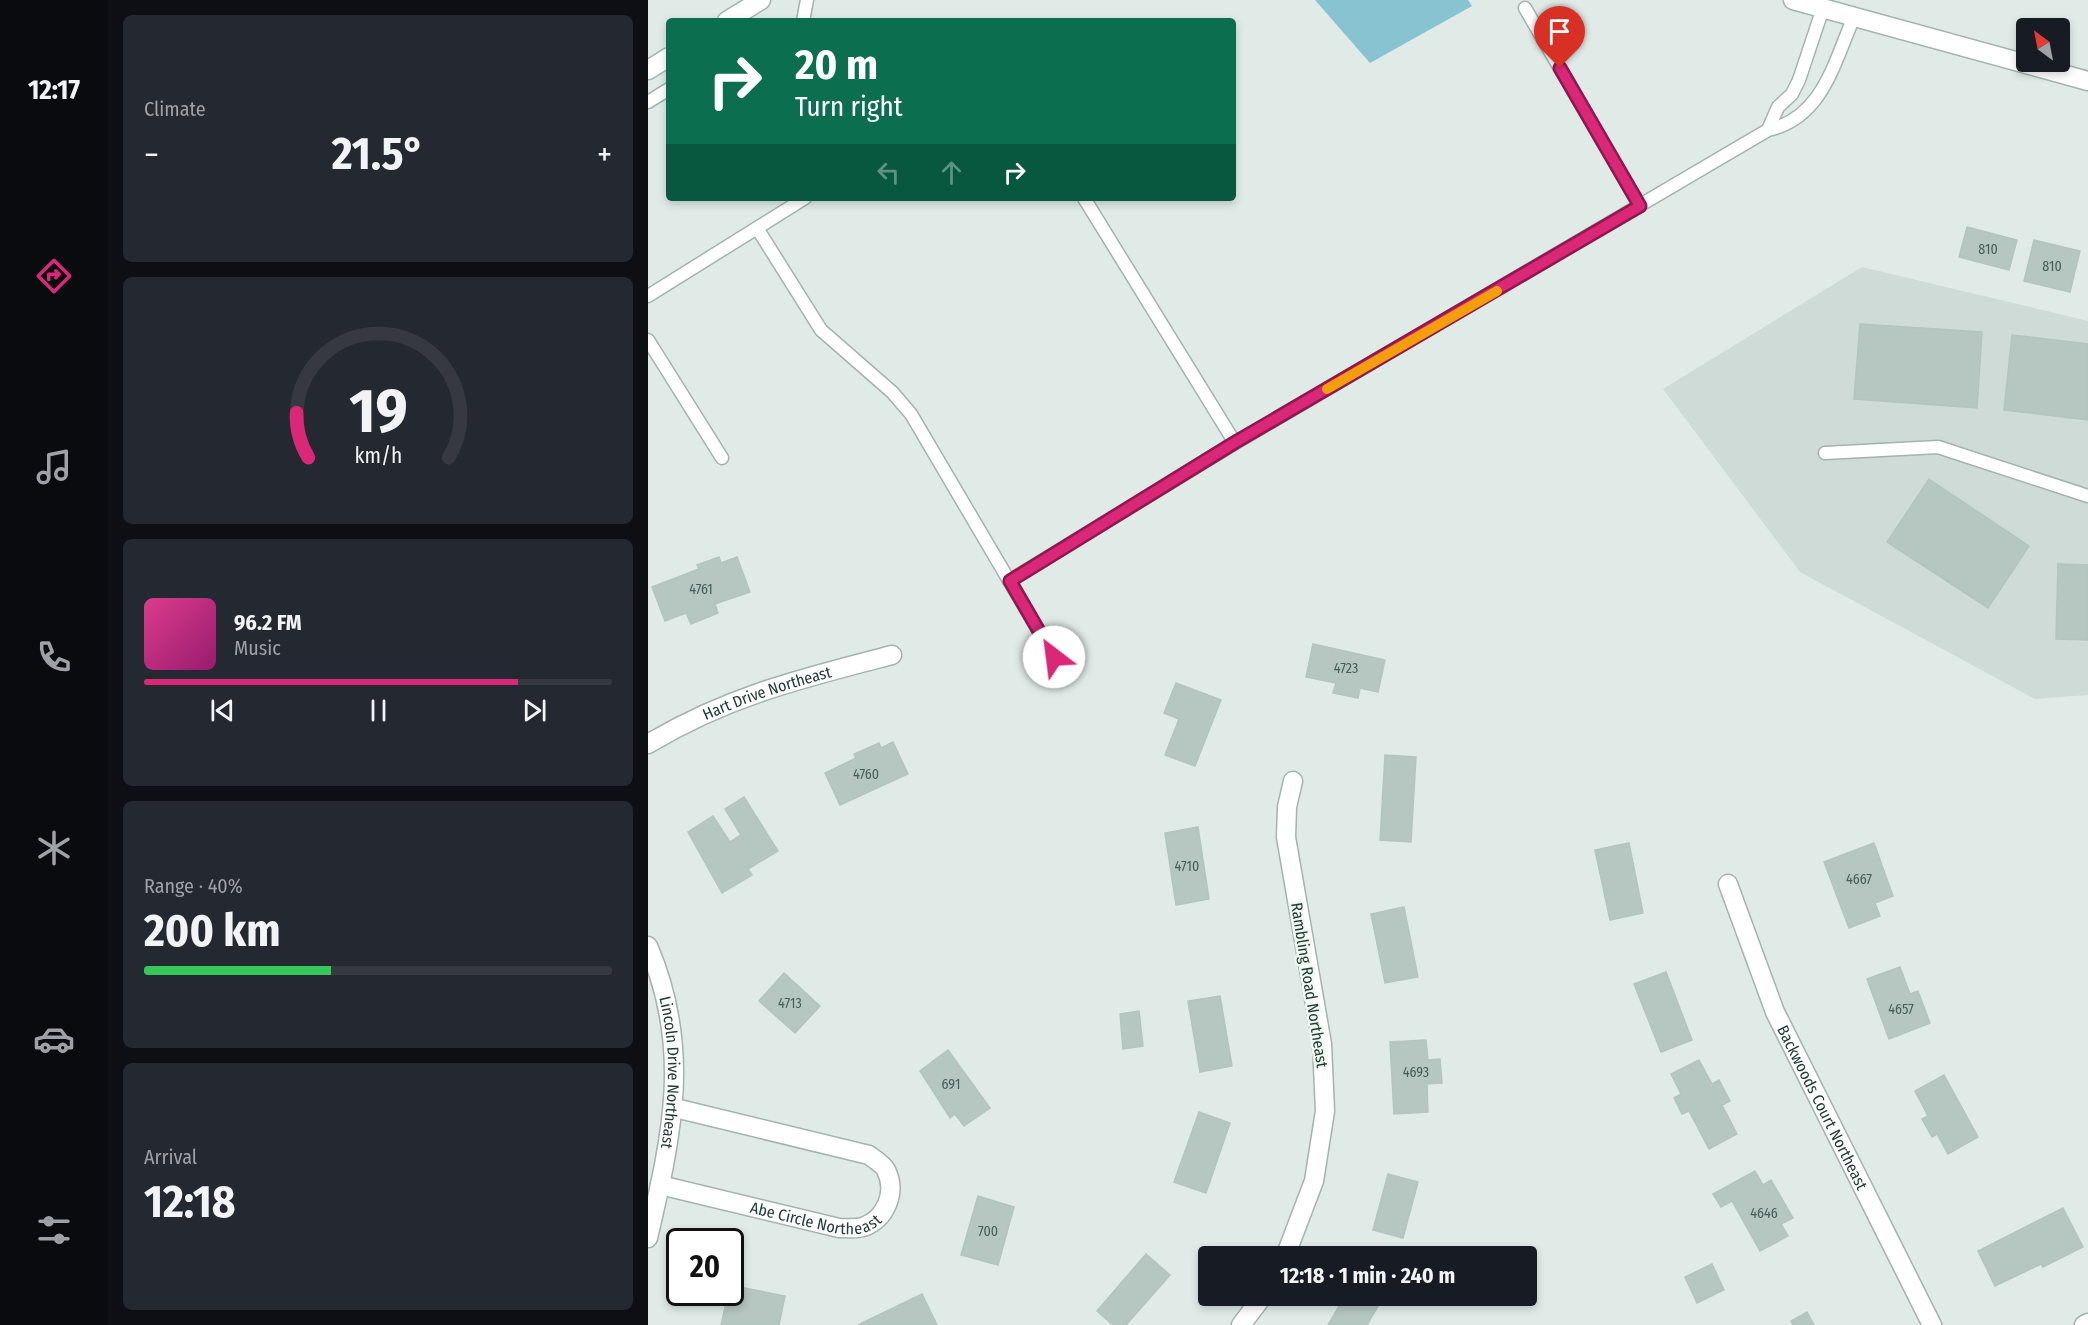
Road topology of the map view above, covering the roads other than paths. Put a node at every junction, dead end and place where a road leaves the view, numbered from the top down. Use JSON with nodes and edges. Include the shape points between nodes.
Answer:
{"nodes":[{"id":1,"x":761,"y":0,"type":"edge"},
{"id":2,"x":807,"y":0,"type":"edge"},
{"id":3,"x":1793,"y":0,"type":"edge"},
{"id":4,"x":1525,"y":8,"type":"dead end"},
{"id":5,"x":1823,"y":8,"type":"junction"},
{"id":6,"x":1854,"y":17,"type":"junction"},
{"id":7,"x":732,"y":18,"type":"edge"},
{"id":8,"x":804,"y":18,"type":"edge"},
{"id":9,"x":666,"y":59,"type":"edge"},
{"id":10,"x":648,"y":70,"type":"edge"},
{"id":11,"x":2088,"y":81,"type":"edge"},
{"id":12,"x":666,"y":91,"type":"edge"},
{"id":13,"x":648,"y":102,"type":"edge"},
{"id":14,"x":1768,"y":130,"type":"junction"},
{"id":15,"x":800,"y":201,"type":"edge"},
{"id":16,"x":1086,"y":201,"type":"edge"},
{"id":17,"x":1640,"y":206,"type":"junction"},
{"id":18,"x":757,"y":228,"type":"junction"},
{"id":19,"x":648,"y":296,"type":"edge"},
{"id":20,"x":648,"y":340,"type":"edge"},
{"id":21,"x":1234,"y":443,"type":"junction"},
{"id":22,"x":1825,"y":453,"type":"dead end"},
{"id":23,"x":722,"y":458,"type":"dead end"},
{"id":24,"x":2088,"y":496,"type":"edge"},
{"id":25,"x":1010,"y":581,"type":"junction"},
{"id":26,"x":892,"y":655,"type":"dead end"},
{"id":27,"x":1054,"y":657,"type":"dead end"},
{"id":28,"x":648,"y":744,"type":"edge"},
{"id":29,"x":1293,"y":781,"type":"dead end"},
{"id":30,"x":1728,"y":884,"type":"dead end"},
{"id":31,"x":648,"y":946,"type":"edge"},
{"id":32,"x":675,"y":1108,"type":"junction"},
{"id":33,"x":660,"y":1185,"type":"junction"},
{"id":34,"x":648,"y":1238,"type":"edge"},
{"id":35,"x":1289,"y":1246,"type":"edge"},
{"id":36,"x":1255,"y":1306,"type":"edge"},
{"id":37,"x":2088,"y":1323,"type":"edge"},
{"id":38,"x":1241,"y":1325,"type":"edge"},
{"id":39,"x":1932,"y":1325,"type":"edge"},
{"id":40,"x":2084,"y":1325,"type":"edge"}],
"edges":[{"from":1,"to":7,"type":"street"},
{"from":2,"to":8,"type":"lane"},
{"from":3,"to":5,"type":"street"},
{"from":4,"to":17,"type":"lane"},
{"from":5,"to":6,"type":"street"},
{"from":5,"to":14,"type":"lane","via":[[1799,80]]},
{"from":6,"to":11,"type":"street"},
{"from":6,"to":14,"type":"lane","via":[[1822,91],[1806,113],[1788,126]]},
{"from":9,"to":10,"type":"street"},
{"from":12,"to":13,"type":"lane"},
{"from":14,"to":17,"type":"lane"},
{"from":15,"to":18,"type":"lane"},
{"from":16,"to":21,"type":"lane"},
{"from":17,"to":21,"type":"lane"},
{"from":18,"to":19,"type":"lane"},
{"from":18,"to":25,"type":"lane","via":[[821,330],[892,392],[911,414]]},
{"from":20,"to":23,"type":"lane"},
{"from":21,"to":25,"type":"lane"},
{"from":22,"to":24,"type":"lane","via":[[1938,447]]},
{"from":25,"to":27,"type":"lane"},
{"from":26,"to":28,"type":"street","name":"Hart Drive Northeast","via":[[777,684],[680,725]]},
{"from":29,"to":35,"type":"street","name":"Rambling Road Northeast","via":[[1286,837],[1322,1044],[1325,1111],[1314,1181]]},
{"from":30,"to":39,"type":"street","name":"Backwoods Court Northeast","via":[[1775,1012]]},
{"from":31,"to":32,"type":"street","name":"Lincoln Drive Northeast","via":[[674,1041]]},
{"from":32,"to":33,"type":"street","name":"Lincoln Drive Northeast"},
{"from":32,"to":33,"type":"street","name":"Abe Circle Northeast","via":[[869,1155],[885,1168],[891,1187],[887,1206],[877,1219],[862,1228],[839,1228]]},
{"from":33,"to":34,"type":"street","name":"Lincoln Drive Northeast"},
{"from":36,"to":38,"type":"street"},
{"from":37,"to":40,"type":"street"}]}
